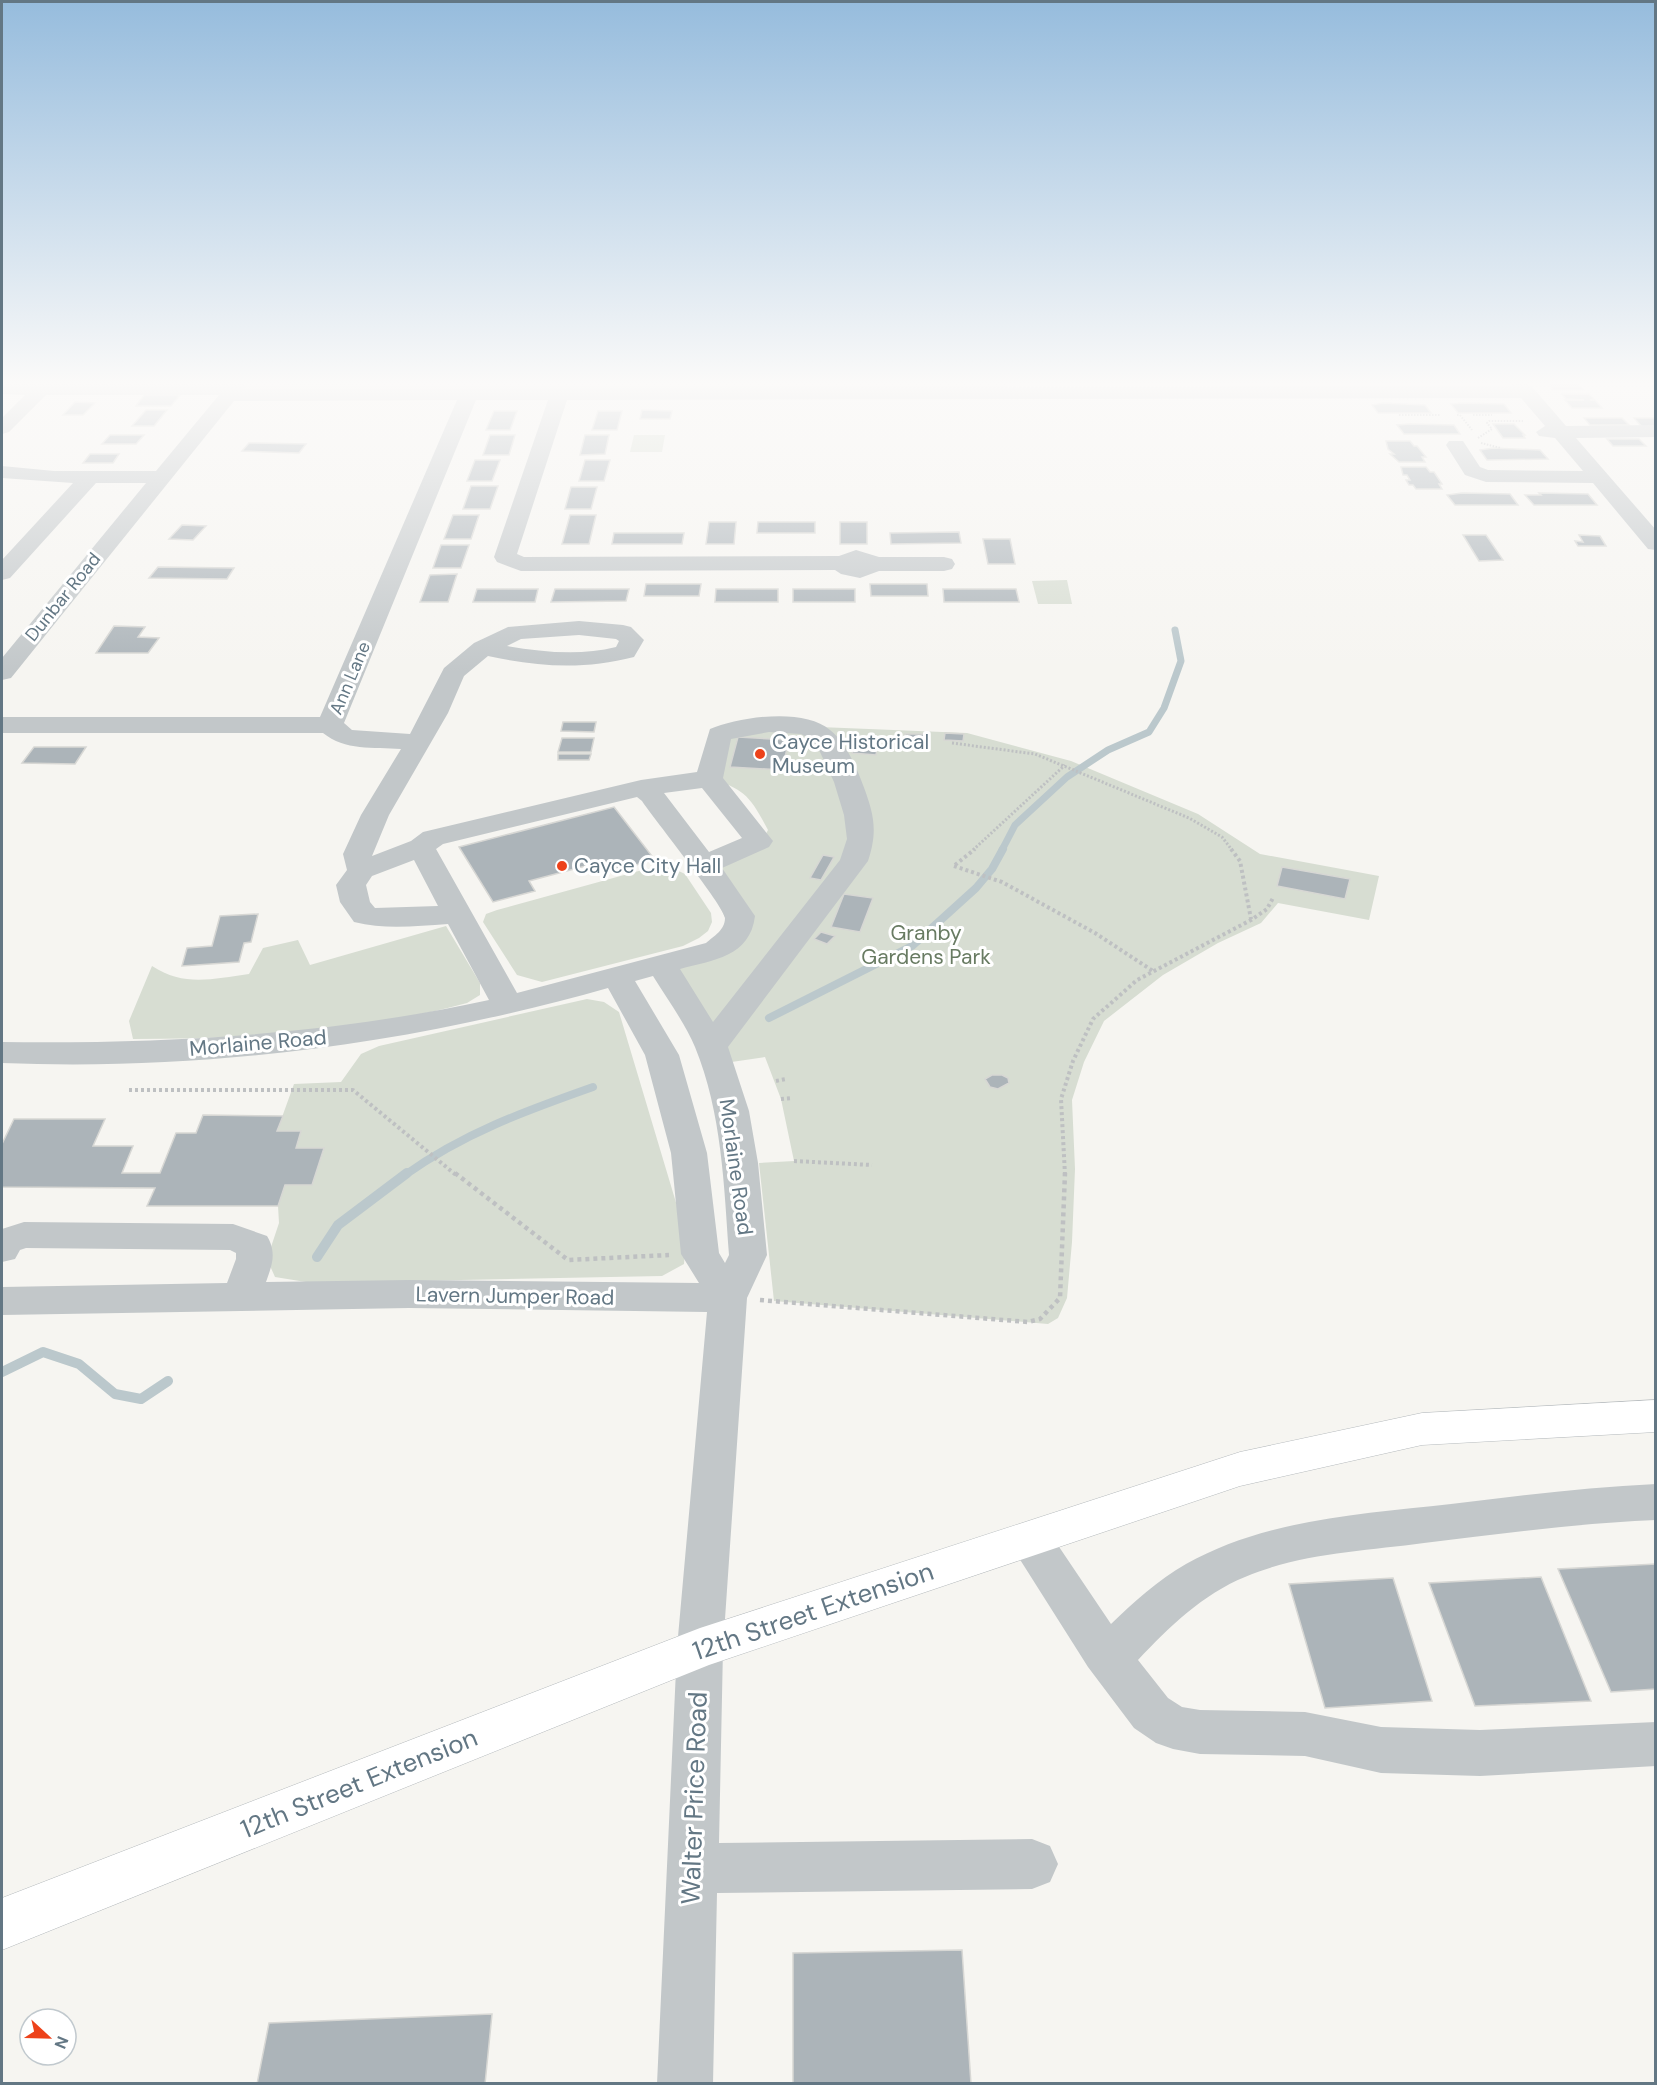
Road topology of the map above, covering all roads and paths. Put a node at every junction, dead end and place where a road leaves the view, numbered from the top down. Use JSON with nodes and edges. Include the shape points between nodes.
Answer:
{"nodes":[{"id":1,"x":88,"y":479,"type":"edge"},
{"id":2,"x":159,"y":479,"type":"edge"},
{"id":3,"x":428,"y":479,"type":"edge"},
{"id":4,"x":531,"y":479,"type":"edge"},
{"id":5,"x":1601,"y":479,"type":"edge"},
{"id":6,"x":1656,"y":544,"type":"edge"},
{"id":7,"x":944,"y":564,"type":"dead end"},
{"id":8,"x":2,"y":573,"type":"edge"},
{"id":9,"x":12,"y":648,"type":"edge"},
{"id":10,"x":483,"y":648,"type":"dead end"},
{"id":11,"x":2,"y":673,"type":"edge"},
{"id":12,"x":2,"y":725,"type":"edge"},
{"id":13,"x":330,"y":725,"type":"junction"},
{"id":14,"x":418,"y":742,"type":"junction"},
{"id":15,"x":952,"y":743,"type":"dead end"},
{"id":16,"x":1065,"y":765,"type":"junction"},
{"id":17,"x":709,"y":779,"type":"junction"},
{"id":18,"x":640,"y":788,"type":"junction"},
{"id":19,"x":422,"y":848,"type":"junction"},
{"id":20,"x":704,"y":865,"type":"junction"},
{"id":21,"x":362,"y":870,"type":"junction"},
{"id":22,"x":1273,"y":898,"type":"dead end"},
{"id":23,"x":457,"y":914,"type":"junction"},
{"id":24,"x":1251,"y":920,"type":"junction"},
{"id":25,"x":661,"y":963,"type":"junction"},
{"id":26,"x":1153,"y":971,"type":"junction"},
{"id":27,"x":616,"y":975,"type":"junction"},
{"id":28,"x":507,"y":1004,"type":"junction"},
{"id":29,"x":711,"y":1046,"type":"junction"},
{"id":30,"x":2,"y":1053,"type":"edge"},
{"id":31,"x":786,"y":1079,"type":"dead end"},
{"id":32,"x":776,"y":1081,"type":"dead end"},
{"id":33,"x":129,"y":1090,"type":"dead end"},
{"id":34,"x":792,"y":1098,"type":"dead end"},
{"id":35,"x":781,"y":1099,"type":"dead end"},
{"id":36,"x":794,"y":1161,"type":"dead end"},
{"id":37,"x":872,"y":1165,"type":"dead end"},
{"id":38,"x":2,"y":1249,"type":"edge"},
{"id":39,"x":700,"y":1254,"type":"junction"},
{"id":40,"x":241,"y":1298,"type":"junction"},
{"id":41,"x":728,"y":1298,"type":"junction"},
{"id":42,"x":2,"y":1301,"type":"edge"},
{"id":43,"x":1656,"y":1416,"type":"edge"},
{"id":44,"x":1656,"y":1502,"type":"edge"},
{"id":45,"x":1029,"y":1539,"type":"junction"},
{"id":46,"x":700,"y":1648,"type":"junction"},
{"id":47,"x":1109,"y":1658,"type":"junction"},
{"id":48,"x":1656,"y":1744,"type":"edge"},
{"id":49,"x":1032,"y":1864,"type":"dead end"},
{"id":50,"x":692,"y":1868,"type":"junction"},
{"id":51,"x":2,"y":1924,"type":"edge"},
{"id":52,"x":685,"y":2084,"type":"edge"}],
"edges":[{"from":1,"to":8,"type":"street"},
{"from":2,"to":9,"type":"street","name":"Dunbar Road"},
{"from":3,"to":13,"type":"street","name":"Ann Lane"},
{"from":4,"to":7,"type":"street","via":[[505,557],[521,564],[842,563],[844,568],[856,571],[873,564]]},
{"from":5,"to":6,"type":"street"},
{"from":9,"to":11,"type":"street","name":"Dunbar Road"},
{"from":10,"to":14,"type":"street","via":[[453,673]]},
{"from":12,"to":13,"type":"street","name":"Ann Lane"},
{"from":13,"to":14,"type":"street","via":[[345,738]]},
{"from":14,"to":21,"type":"street","via":[[357,854]]},
{"from":15,"to":16,"type":"path","via":[[1035,754]]},
{"from":16,"to":24,"type":"path","via":[[1189,818],[1222,837],[1240,861]]},
{"from":16,"to":26,"type":"path","via":[[986,841],[954,866],[1002,882],[1095,933]]},
{"from":17,"to":18,"type":"street"},
{"from":17,"to":20,"type":"street","via":[[759,842]]},
{"from":17,"to":29,"type":"street","via":[[719,735],[730,729],[795,726],[818,732],[836,756],[854,800],[861,837],[854,861]]},
{"from":18,"to":19,"type":"street","via":[[433,838]]},
{"from":18,"to":20,"type":"street","via":[[652,795]]},
{"from":19,"to":21,"type":"street"},
{"from":19,"to":23,"type":"street"},
{"from":20,"to":25,"type":"street","via":[[740,916],[738,930],[717,950]]},
{"from":21,"to":23,"type":"street","via":[[351,885],[355,902],[365,915],[387,920]]},
{"from":22,"to":24,"type":"path","via":[[1267,909]]},
{"from":23,"to":28,"type":"street"},
{"from":24,"to":26,"type":"path"},
{"from":25,"to":27,"type":"street","name":"Morlaine Road"},
{"from":25,"to":29,"type":"street","name":"Morlaine Road"},
{"from":26,"to":41,"type":"path","via":[[1137,980],[1094,1019],[1060,1099],[1065,1176],[1060,1298],[1040,1320]]},
{"from":27,"to":28,"type":"street","name":"Morlaine Road"},
{"from":27,"to":39,"type":"street","via":[[662,1055],[689,1153]]},
{"from":28,"to":30,"type":"street","name":"Morlaine Road","via":[[402,1028],[285,1043],[134,1053]]},
{"from":29,"to":41,"type":"street","name":"Morlaine Road","via":[[732,1111],[748,1255]]},
{"from":31,"to":32,"type":"path"},
{"from":33,"to":39,"type":"path","via":[[353,1090],[567,1260]]},
{"from":34,"to":35,"type":"path"},
{"from":36,"to":37,"type":"path"},
{"from":38,"to":40,"type":"street","via":[[7,1241],[24,1235],[233,1237],[254,1245],[255,1259]]},
{"from":39,"to":41,"type":"street"},
{"from":40,"to":41,"type":"street","name":"Lavern Jumper Road","via":[[409,1294]]},
{"from":40,"to":42,"type":"street","name":"Lavern Jumper Road"},
{"from":41,"to":46,"type":"street","name":"Walter Price Road"},
{"from":43,"to":45,"type":"main road","name":"12th Street Extension","via":[[1422,1429],[1240,1469]]},
{"from":44,"to":47,"type":"street","via":[[1476,1519],[1266,1549],[1202,1577],[1165,1604]]},
{"from":45,"to":46,"type":"main road","name":"12th Street Extension"},
{"from":45,"to":47,"type":"street"},
{"from":46,"to":50,"type":"street","name":"Walter Price Road"},
{"from":46,"to":51,"type":"main road","name":"12th Street Extension"},
{"from":47,"to":48,"type":"street","via":[[1151,1713],[1173,1727],[1200,1732],[1305,1734],[1381,1750],[1480,1753]]},
{"from":49,"to":50,"type":"street"},
{"from":50,"to":52,"type":"street","name":"Walter Price Road"}]}
